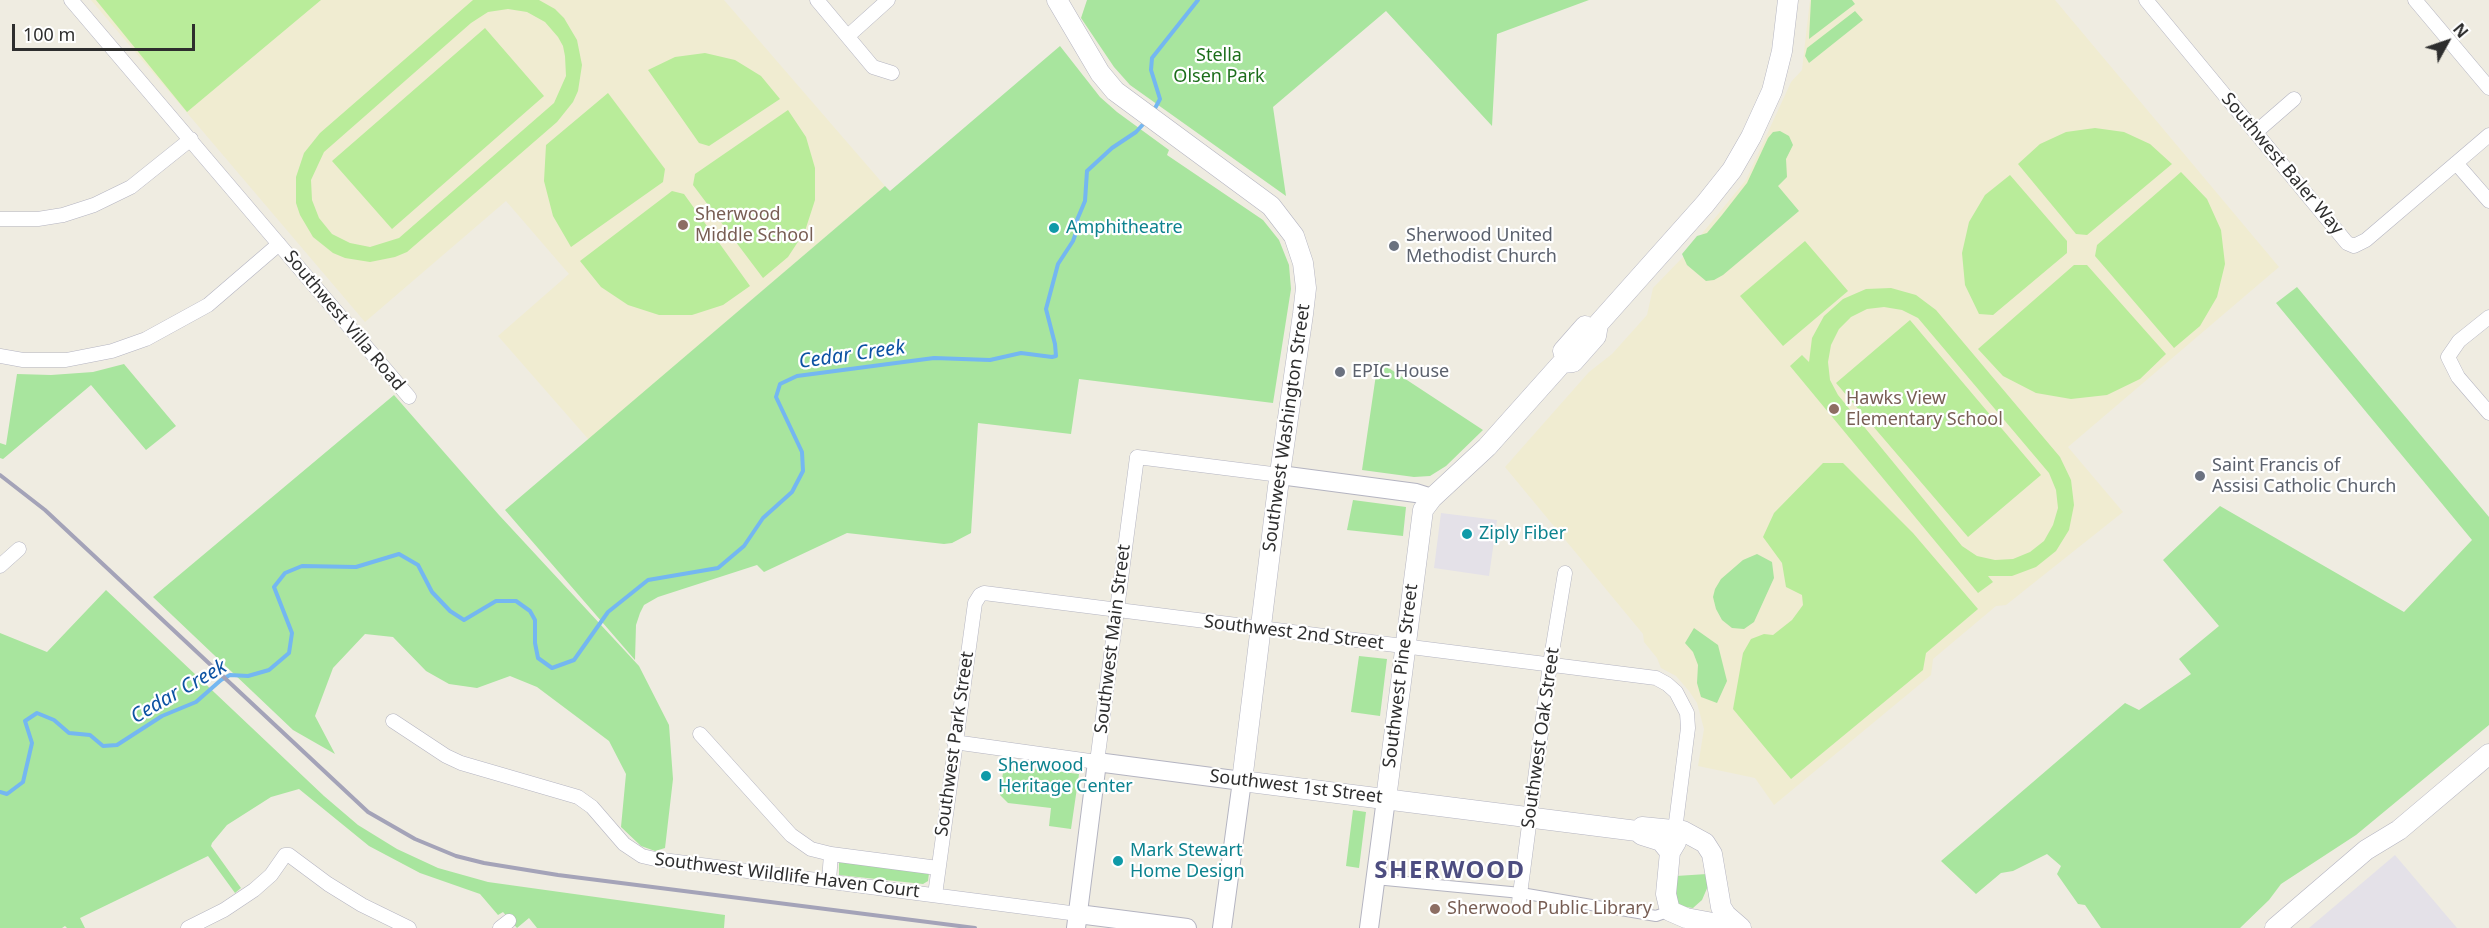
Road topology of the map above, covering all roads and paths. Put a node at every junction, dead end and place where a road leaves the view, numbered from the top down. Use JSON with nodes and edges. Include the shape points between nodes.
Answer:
{"nodes":[{"id":1,"x":71,"y":0,"type":"edge"},
{"id":2,"x":817,"y":0,"type":"edge"},
{"id":3,"x":888,"y":0,"type":"edge"},
{"id":4,"x":1057,"y":0,"type":"edge"},
{"id":5,"x":1788,"y":0,"type":"edge"},
{"id":6,"x":2415,"y":0,"type":"edge"},
{"id":7,"x":2150,"y":2,"type":"edge"},
{"id":8,"x":848,"y":36,"type":"junction"},
{"id":9,"x":892,"y":73,"type":"dead end"},
{"id":10,"x":2489,"y":88,"type":"edge"},
{"id":11,"x":2294,"y":99,"type":"dead end"},
{"id":12,"x":2256,"y":132,"type":"junction"},
{"id":13,"x":2489,"y":135,"type":"edge"},
{"id":14,"x":191,"y":140,"type":"junction"},
{"id":15,"x":2456,"y":163,"type":"junction"},
{"id":16,"x":2489,"y":201,"type":"edge"},
{"id":17,"x":0,"y":219,"type":"edge"},
{"id":18,"x":279,"y":244,"type":"junction"},
{"id":19,"x":2489,"y":317,"type":"edge"},
{"id":20,"x":0,"y":357,"type":"edge"},
{"id":21,"x":409,"y":397,"type":"dead end"},
{"id":22,"x":2489,"y":413,"type":"edge"},
{"id":23,"x":1280,"y":475,"type":"junction"},
{"id":24,"x":1432,"y":498,"type":"junction"},
{"id":25,"x":19,"y":549,"type":"dead end"},
{"id":26,"x":0,"y":566,"type":"edge"},
{"id":27,"x":1565,"y":573,"type":"dead end"},
{"id":28,"x":980,"y":595,"type":"joint"},
{"id":29,"x":1116,"y":610,"type":"junction"},
{"id":30,"x":1260,"y":628,"type":"junction"},
{"id":31,"x":1405,"y":647,"type":"junction"},
{"id":32,"x":1550,"y":664,"type":"junction"},
{"id":33,"x":393,"y":721,"type":"dead end"},
{"id":34,"x":700,"y":734,"type":"dead end"},
{"id":35,"x":954,"y":742,"type":"junction"},
{"id":36,"x":2489,"y":754,"type":"edge"},
{"id":37,"x":1097,"y":762,"type":"junction"},
{"id":38,"x":1242,"y":781,"type":"junction"},
{"id":39,"x":1386,"y":799,"type":"junction"},
{"id":40,"x":1530,"y":817,"type":"junction"},
{"id":41,"x":1637,"y":831,"type":"junction"},
{"id":42,"x":1682,"y":833,"type":"junction"},
{"id":43,"x":1670,"y":852,"type":"junction"},
{"id":44,"x":831,"y":854,"type":"junction"},
{"id":45,"x":938,"y":868,"type":"junction"},
{"id":46,"x":1375,"y":879,"type":"junction"},
{"id":47,"x":828,"y":881,"type":"junction"},
{"id":48,"x":1716,"y":887,"type":"junction"},
{"id":49,"x":935,"y":895,"type":"junction"},
{"id":50,"x":1520,"y":898,"type":"junction"},
{"id":51,"x":1670,"y":911,"type":"junction"},
{"id":52,"x":1689,"y":919,"type":"junction"},
{"id":53,"x":1077,"y":921,"type":"edge"},
{"id":54,"x":188,"y":928,"type":"edge"},
{"id":55,"x":409,"y":928,"type":"edge"},
{"id":56,"x":1187,"y":928,"type":"edge"},
{"id":57,"x":1222,"y":928,"type":"edge"},
{"id":58,"x":1368,"y":928,"type":"edge"},
{"id":59,"x":1740,"y":928,"type":"edge"},
{"id":60,"x":2276,"y":928,"type":"edge"}],
"edges":[{"from":1,"to":14,"type":"street","name":"Southwest Villa Road"},
{"from":2,"to":8,"type":"street"},
{"from":3,"to":8,"type":"street"},
{"from":4,"to":23,"type":"main road","name":"Southwest Washington Street","via":[[1109,85],[1128,103],[1271,206],[1299,249],[1305,272],[1305,299]]},
{"from":5,"to":24,"type":"main road","via":[[1772,91],[1738,160],[1709,199],[1592,325],[1596,336],[1573,362],[1563,357],[1487,447]]},
{"from":6,"to":10,"type":"street"},
{"from":7,"to":12,"type":"street","name":"Southwest Baler Way"},
{"from":8,"to":9,"type":"street","via":[[873,67]]},
{"from":11,"to":12,"type":"street"},
{"from":12,"to":15,"type":"street","name":"Southwest Baler Way","via":[[2347,243],[2354,246]]},
{"from":13,"to":15,"type":"street","name":"Southwest Baler Way"},
{"from":14,"to":17,"type":"street","via":[[131,187],[94,205],[38,219]]},
{"from":14,"to":18,"type":"street","name":"Southwest Villa Road"},
{"from":15,"to":16,"type":"street"},
{"from":18,"to":20,"type":"street","via":[[208,305],[146,339],[66,360]]},
{"from":18,"to":21,"type":"street","name":"Southwest Villa Road"},
{"from":19,"to":22,"type":"street","via":[[2459,341],[2448,357],[2458,377]]},
{"from":23,"to":24,"type":"street"},
{"from":23,"to":29,"type":"street","name":"Southwest Main Street","via":[[1137,457]]},
{"from":23,"to":30,"type":"main road","name":"Southwest Washington Street"},
{"from":24,"to":31,"type":"main road","name":"Southwest Pine Street","via":[[1422,515]]},
{"from":25,"to":26,"type":"street"},
{"from":27,"to":32,"type":"street","name":"Southwest Oak Street"},
{"from":28,"to":29,"type":"street","name":"Southwest 2nd Street","via":[[990,593]]},
{"from":28,"to":35,"type":"street","name":"Southwest Park Street","via":[[975,603]]},
{"from":29,"to":30,"type":"street","name":"Southwest 2nd Street"},
{"from":29,"to":37,"type":"street","name":"Southwest Main Street"},
{"from":30,"to":31,"type":"street","name":"Southwest 2nd Street"},
{"from":30,"to":38,"type":"main road","name":"Southwest Washington Street"},
{"from":31,"to":32,"type":"street","name":"Southwest 2nd Street"},
{"from":31,"to":39,"type":"main road","name":"Southwest Pine Street"},
{"from":32,"to":40,"type":"street","name":"Southwest Oak Street"},
{"from":32,"to":42,"type":"street","name":"Southwest 2nd Street","via":[[1644,676],[1667,684],[1676,692],[1687,713],[1688,728]]},
{"from":33,"to":47,"type":"street","name":"Southwest Wildlife Haven Court","via":[[461,763],[578,797],[592,807],[624,844],[642,856]]},
{"from":34,"to":44,"type":"street","via":[[790,835],[811,849]]},
{"from":35,"to":37,"type":"street","name":"Southwest 1st Street"},
{"from":35,"to":45,"type":"street","name":"Southwest Park Street"},
{"from":36,"to":60,"type":"main road","via":[[2399,830],[2366,850]]},
{"from":37,"to":38,"type":"street","name":"Southwest 1st Street"},
{"from":37,"to":53,"type":"street","name":"Southwest Main Street"},
{"from":38,"to":39,"type":"main road","name":"Southwest 1st Street"},
{"from":38,"to":57,"type":"street","name":"Southwest Washington Street"},
{"from":39,"to":40,"type":"main road","name":"Southwest 1st Street"},
{"from":39,"to":46,"type":"street","name":"Southwest Pine Street"},
{"from":40,"to":41,"type":"main road","name":"Southwest 1st Street"},
{"from":40,"to":50,"type":"street","name":"Southwest Oak Street"},
{"from":41,"to":42,"type":"main road","name":"Southwest 1st Street","via":[[1642,827]]},
{"from":41,"to":43,"type":"main road","name":"Southwest 1st Street","via":[[1661,841]]},
{"from":42,"to":43,"type":"main road"},
{"from":42,"to":48,"type":"main road","via":[[1703,841],[1711,851]]},
{"from":43,"to":51,"type":"main road","via":[[1666,900]]},
{"from":44,"to":45,"type":"street"},
{"from":44,"to":47,"type":"street"},
{"from":45,"to":49,"type":"street","name":"Southwest Park Street"},
{"from":46,"to":50,"type":"street"},
{"from":46,"to":58,"type":"street","name":"Southwest Pine Street"},
{"from":47,"to":49,"type":"street","name":"Southwest Wildlife Haven Court"},
{"from":48,"to":52,"type":"main road","via":[[1707,905]]},
{"from":48,"to":59,"type":"main road","via":[[1723,911]]},
{"from":49,"to":53,"type":"street","name":"Southwest Wildlife Haven Court"},
{"from":50,"to":51,"type":"street","via":[[1656,916]]},
{"from":51,"to":52,"type":"main road"},
{"from":52,"to":59,"type":"main road"},
{"from":53,"to":56,"type":"street"},
{"from":54,"to":55,"type":"street","via":[[254,890],[285,855],[362,905]]}]}
